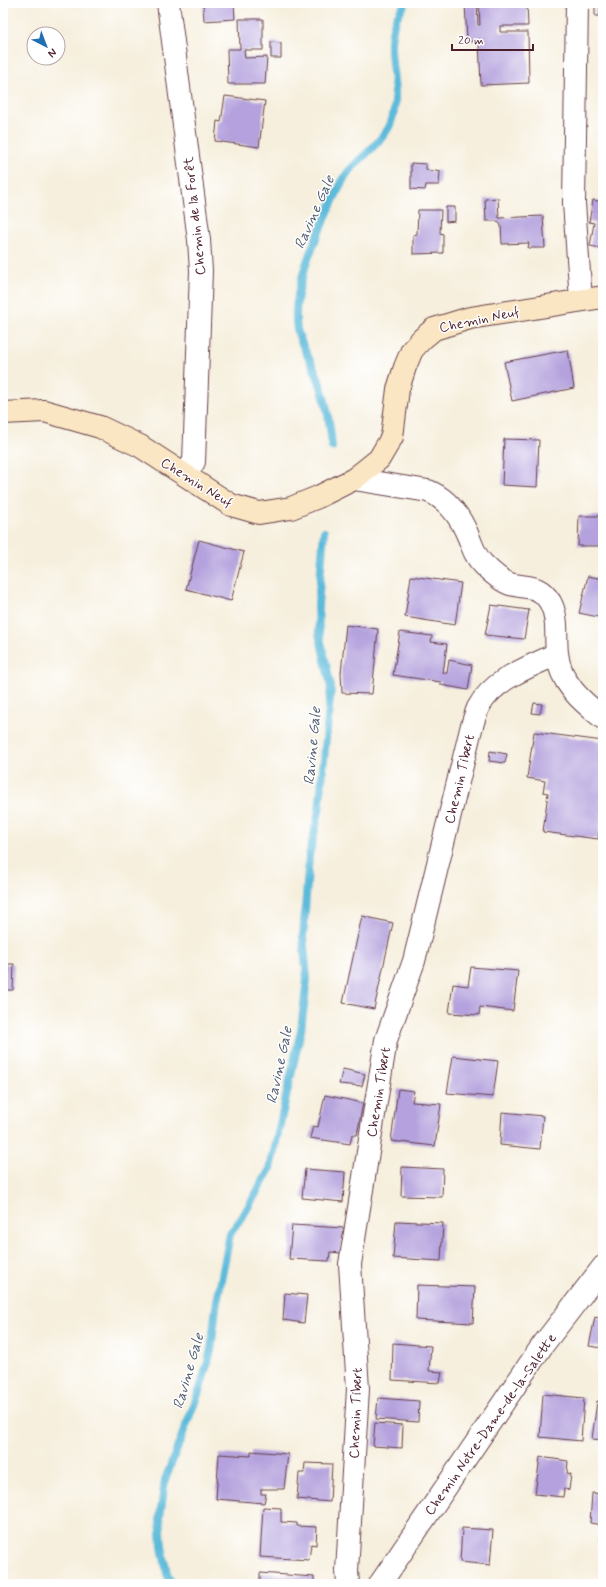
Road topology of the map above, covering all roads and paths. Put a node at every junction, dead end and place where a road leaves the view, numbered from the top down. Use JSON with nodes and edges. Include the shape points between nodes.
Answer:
{"nodes":[{"id":1,"x":168,"y":3,"type":"edge"},
{"id":2,"x":577,"y":3,"type":"edge"},
{"id":3,"x":603,"y":298,"type":"edge"},
{"id":4,"x":581,"y":300,"type":"junction"},
{"id":5,"x":3,"y":413,"type":"edge"},
{"id":6,"x":184,"y":474,"type":"junction"},
{"id":7,"x":354,"y":479,"type":"junction"},
{"id":8,"x":557,"y":654,"type":"junction"},
{"id":9,"x":603,"y":718,"type":"edge"},
{"id":10,"x":603,"y":1267,"type":"edge"},
{"id":11,"x":348,"y":1584,"type":"edge"},
{"id":12,"x":380,"y":1584,"type":"edge"}],
"edges":[{"from":1,"to":6,"type":"street","name":"Chemin de la Forêt","via":[[201,271],[194,462]]},
{"from":2,"to":4,"type":"street","via":[[574,203]]},
{"from":3,"to":4,"type":"main road","name":"Chemin Neuf"},
{"from":4,"to":7,"type":"main road","name":"Chemin Neuf","via":[[470,318],[434,329],[412,350],[405,367],[398,389],[392,436],[379,459]]},
{"from":5,"to":6,"type":"main road","name":"Chemin Neuf","via":[[44,411],[100,426],[140,446]]},
{"from":6,"to":7,"type":"main road","name":"Chemin Neuf","via":[[231,505],[259,513],[291,508],[318,498]]},
{"from":7,"to":8,"type":"street","via":[[428,491],[437,495],[454,510],[473,550],[483,563],[510,584],[537,589],[545,596],[554,610]]},
{"from":8,"to":9,"type":"street","via":[[564,677],[579,699]]},
{"from":8,"to":11,"type":"street","name":"Chemin Tibert","via":[[505,679],[490,692],[478,708],[470,729],[414,961],[386,1040],[350,1264],[358,1389]]},
{"from":10,"to":12,"type":"street","name":"Chemin Notre-Dame-de-la-Salette","via":[[542,1346]]}]}
